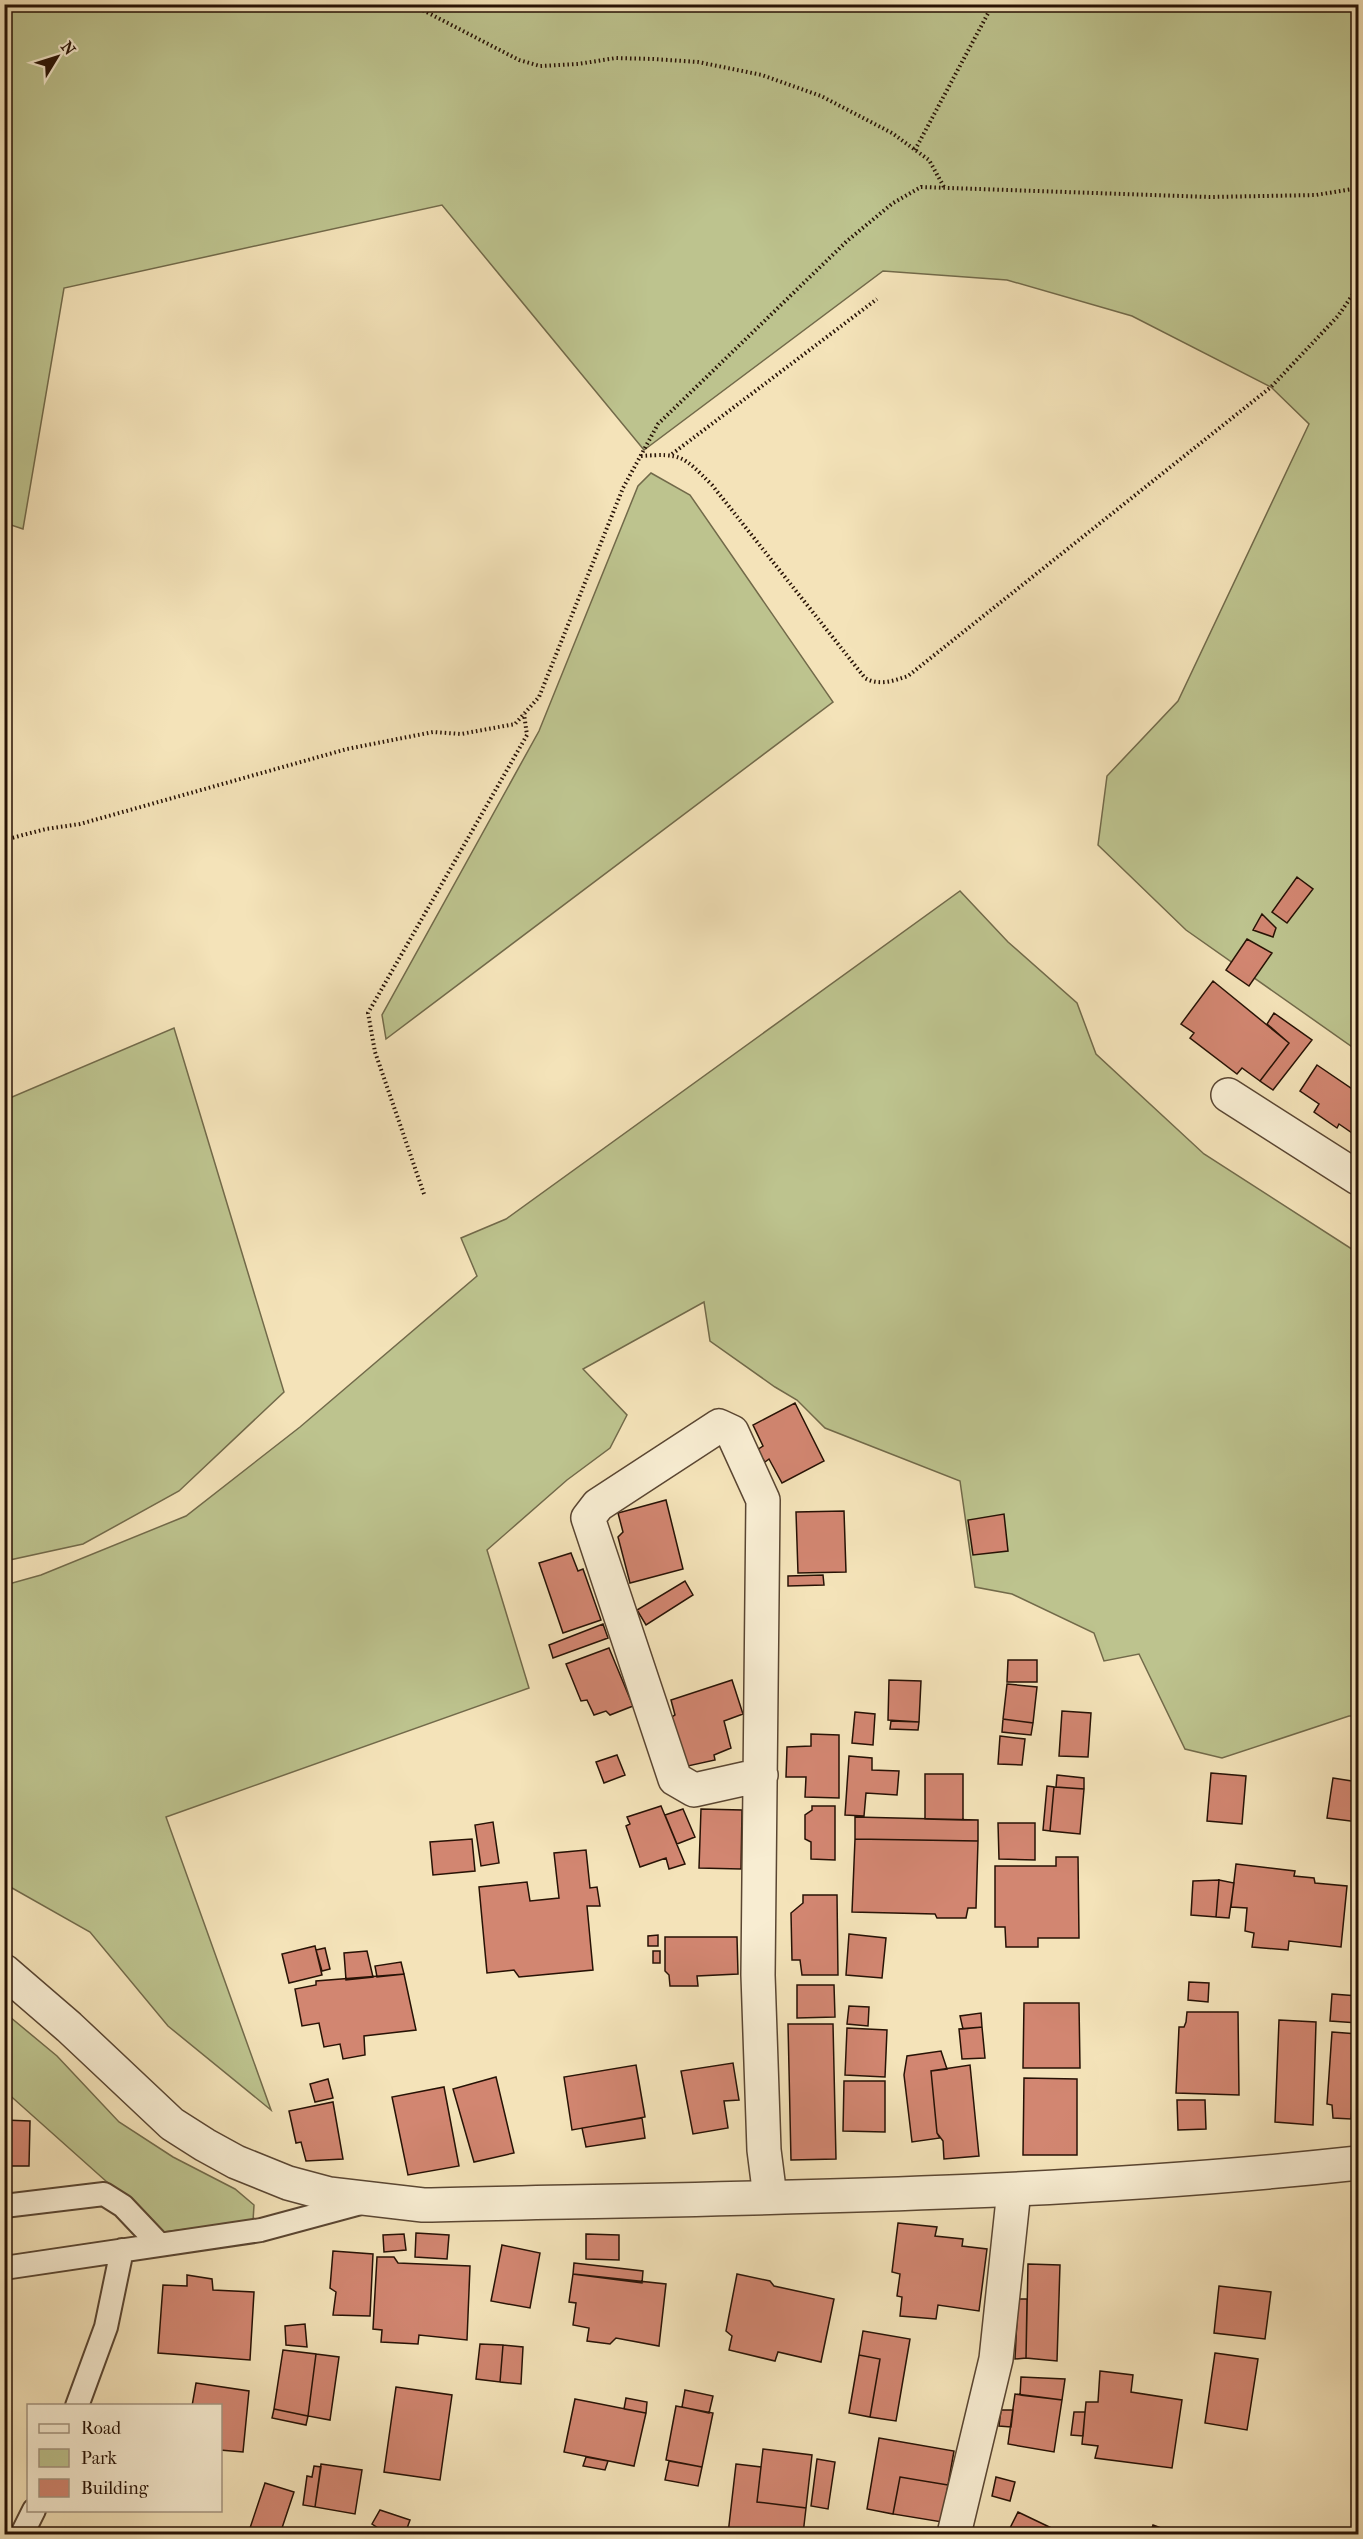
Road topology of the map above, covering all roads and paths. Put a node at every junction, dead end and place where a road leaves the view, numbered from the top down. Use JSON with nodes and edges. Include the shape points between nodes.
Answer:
{"nodes":[{"id":1,"x":411,"y":4,"type":"edge"},
{"id":2,"x":993,"y":4,"type":"edge"},
{"id":3,"x":915,"y":150,"type":"junction"},
{"id":4,"x":945,"y":187,"type":"junction"},
{"id":5,"x":1359,"y":188,"type":"edge"},
{"id":6,"x":1359,"y":287,"type":"edge"},
{"id":7,"x":877,"y":299,"type":"dead end"},
{"id":8,"x":671,"y":454,"type":"junction"},
{"id":9,"x":641,"y":456,"type":"junction"},
{"id":10,"x":524,"y":714,"type":"junction"},
{"id":11,"x":4,"y":840,"type":"edge"},
{"id":12,"x":1227,"y":1095,"type":"dead end"},
{"id":13,"x":1359,"y":1178,"type":"edge"},
{"id":14,"x":424,"y":1194,"type":"dead end"},
{"id":15,"x":761,"y":1775,"type":"junction"},
{"id":16,"x":4,"y":1971,"type":"edge"},
{"id":17,"x":1359,"y":2163,"type":"edge"},
{"id":18,"x":1014,"y":2190,"type":"junction"},
{"id":19,"x":770,"y":2197,"type":"junction"},
{"id":20,"x":371,"y":2200,"type":"junction"},
{"id":21,"x":4,"y":2206,"type":"edge"},
{"id":22,"x":159,"y":2244,"type":"junction"},
{"id":23,"x":122,"y":2250,"type":"junction"},
{"id":24,"x":4,"y":2268,"type":"edge"},
{"id":25,"x":78,"y":2404,"type":"edge"},
{"id":26,"x":34,"y":2512,"type":"edge"},
{"id":27,"x":22,"y":2535,"type":"edge"},
{"id":28,"x":954,"y":2535,"type":"edge"}],
"edges":[{"from":1,"to":3,"type":"path","via":[[519,60],[540,66],[616,58],[653,59],[698,62],[762,75],[821,96],[892,133]]},
{"from":2,"to":3,"type":"path"},
{"from":3,"to":4,"type":"path","via":[[929,160]]},
{"from":4,"to":5,"type":"path","via":[[1210,196],[1316,195]]},
{"from":4,"to":9,"type":"path","via":[[921,187],[892,203],[847,241],[658,424]]},
{"from":6,"to":8,"type":"path","via":[[1338,316],[1271,387],[908,676],[893,681],[873,683],[865,678],[712,485],[686,460]]},
{"from":7,"to":8,"type":"path"},
{"from":8,"to":9,"type":"path"},
{"from":9,"to":10,"type":"path","via":[[623,488],[539,697]]},
{"from":10,"to":11,"type":"path","via":[[515,724],[461,734],[433,732],[347,749],[80,824]]},
{"from":10,"to":14,"type":"path","via":[[527,735],[369,1013],[375,1052]]},
{"from":12,"to":13,"type":"street"},
{"from":15,"to":15,"type":"street","via":[[763,1500],[732,1432],[718,1426],[598,1505],[588,1518],[675,1779],[694,1790]]},
{"from":15,"to":19,"type":"street","via":[[758,1975],[764,2150]]},
{"from":16,"to":20,"type":"street","via":[[172,2124],[197,2140],[236,2162],[288,2183]]},
{"from":17,"to":18,"type":"street"},
{"from":18,"to":19,"type":"street"},
{"from":18,"to":28,"type":"street","via":[[996,2359]]},
{"from":19,"to":20,"type":"street","via":[[423,2205]]},
{"from":20,"to":22,"type":"lane","via":[[261,2229]]},
{"from":21,"to":22,"type":"lane","via":[[104,2194],[123,2206]]},
{"from":22,"to":23,"type":"lane"},
{"from":23,"to":24,"type":"lane"},
{"from":23,"to":25,"type":"lane","via":[[106,2327]]},
{"from":26,"to":27,"type":"lane"}]}
